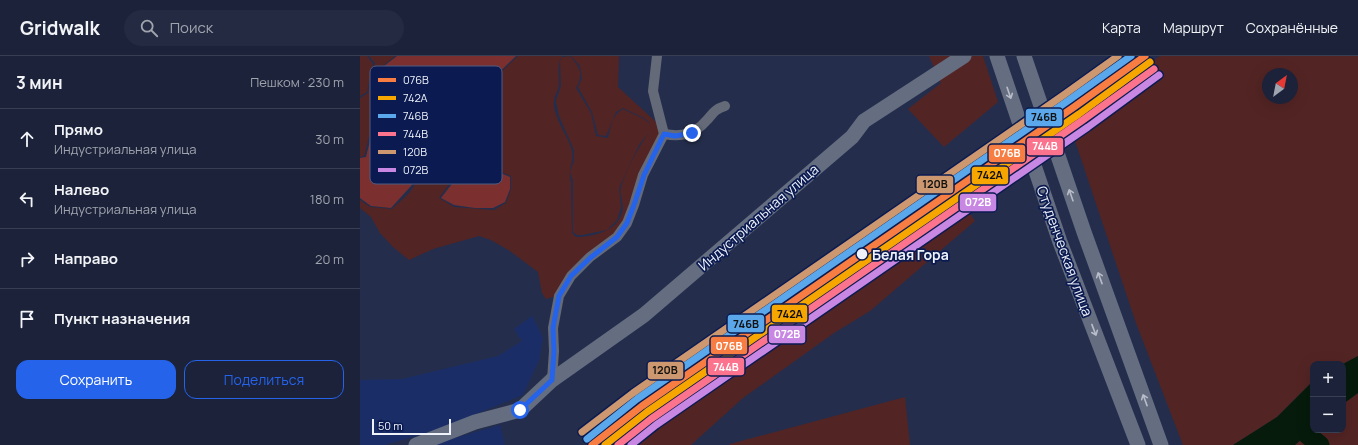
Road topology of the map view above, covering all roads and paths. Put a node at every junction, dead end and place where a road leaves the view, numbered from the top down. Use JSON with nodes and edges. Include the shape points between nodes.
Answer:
{"nodes":[{"id":1,"x":657,"y":56,"type":"edge"},
{"id":2,"x":964,"y":56,"type":"edge"},
{"id":3,"x":996,"y":56,"type":"edge"},
{"id":4,"x":1024,"y":56,"type":"edge"},
{"id":5,"x":725,"y":106,"type":"dead end"},
{"id":6,"x":664,"y":134,"type":"junction"},
{"id":7,"x":552,"y":380,"type":"junction"},
{"id":8,"x":1159,"y":441,"type":"edge"},
{"id":9,"x":416,"y":445,"type":"edge"},
{"id":10,"x":1138,"y":445,"type":"edge"}],
"edges":[{"from":1,"to":6,"type":"street","via":[[654,91]]},
{"from":2,"to":7,"type":"main road","name":"Индустриальная улица","via":[[864,121],[852,137],[644,315]]},
{"from":3,"to":10,"type":"main road","name":"Студенческая улица","one_way":true,"via":[[1060,242]]},
{"from":8,"to":4,"type":"main road","name":"Студенческая улица","one_way":true},
{"from":5,"to":6,"type":"street","via":[[716,109],[705,123],[692,133],[675,136]]},
{"from":6,"to":7,"type":"street","via":[[644,175],[627,223],[617,237],[571,276],[559,296],[553,328]]},
{"from":7,"to":9,"type":"main road","name":"Индустриальная улица","via":[[520,410],[475,422]]}]}
